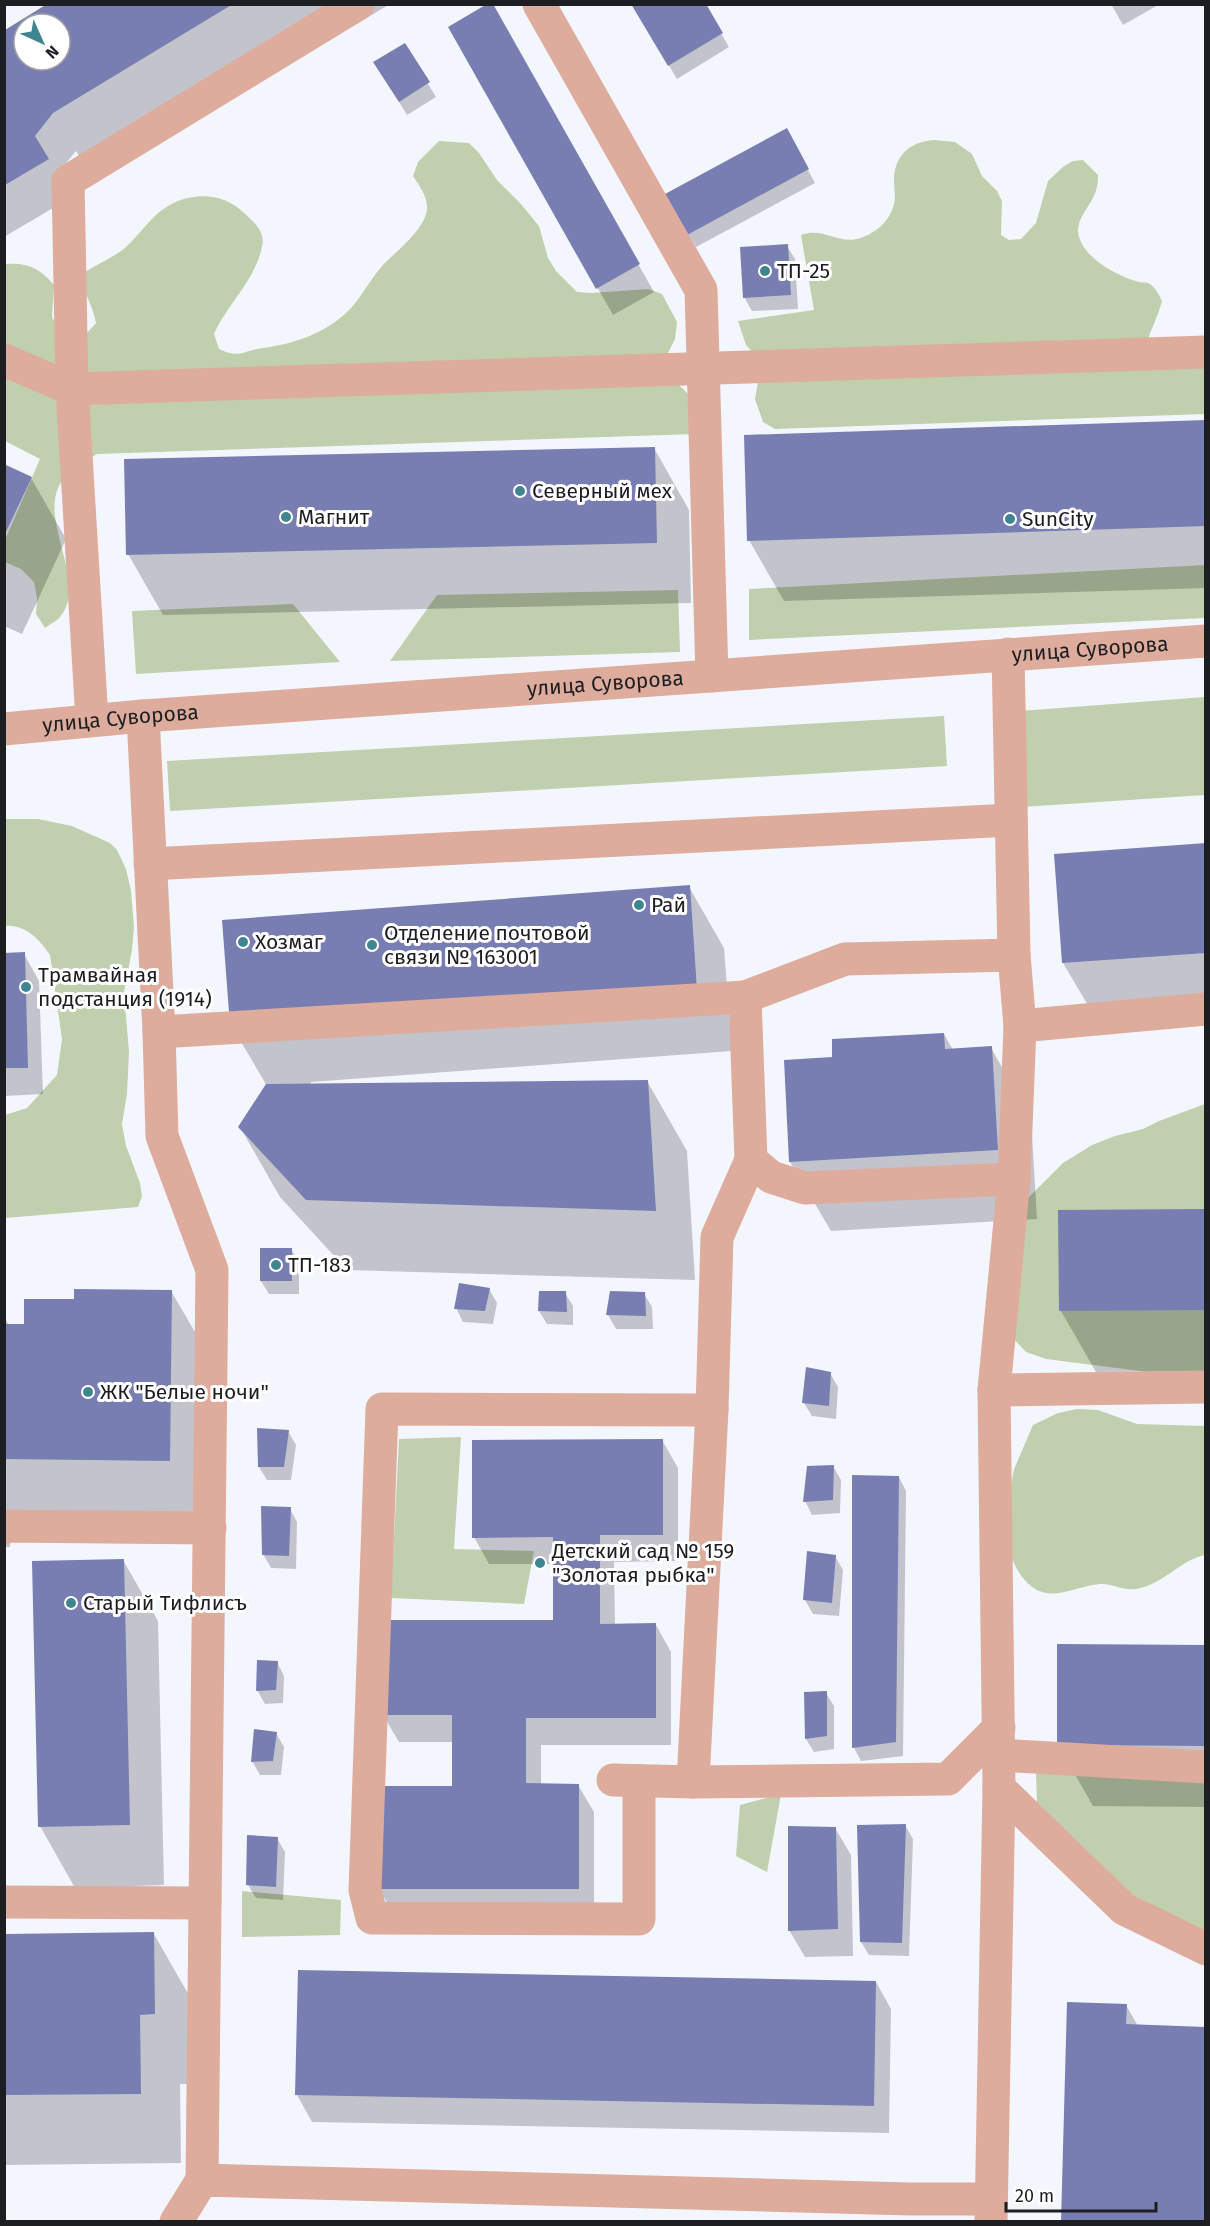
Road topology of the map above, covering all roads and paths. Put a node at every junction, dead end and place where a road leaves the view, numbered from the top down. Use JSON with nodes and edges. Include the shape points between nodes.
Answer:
{"nodes":[{"id":1,"x":358,"y":4,"type":"edge"},
{"id":2,"x":538,"y":4,"type":"edge"},
{"id":3,"x":1206,"y":352,"type":"edge"},
{"id":4,"x":4,"y":360,"type":"edge"},
{"id":5,"x":703,"y":369,"type":"junction"},
{"id":6,"x":72,"y":389,"type":"junction"},
{"id":7,"x":1206,"y":640,"type":"edge"},
{"id":8,"x":1008,"y":654,"type":"junction"},
{"id":9,"x":712,"y":676,"type":"junction"},
{"id":10,"x":143,"y":716,"type":"junction"},
{"id":11,"x":92,"y":720,"type":"junction"},
{"id":12,"x":4,"y":729,"type":"edge"},
{"id":13,"x":1011,"y":820,"type":"junction"},
{"id":14,"x":150,"y":864,"type":"junction"},
{"id":15,"x":1014,"y":955,"type":"junction"},
{"id":16,"x":745,"y":997,"type":"junction"},
{"id":17,"x":1206,"y":1009,"type":"edge"},
{"id":18,"x":1020,"y":1026,"type":"junction"},
{"id":19,"x":159,"y":1032,"type":"junction"},
{"id":20,"x":751,"y":1160,"type":"junction"},
{"id":21,"x":1014,"y":1179,"type":"junction"},
{"id":22,"x":1206,"y":1387,"type":"edge"},
{"id":23,"x":994,"y":1390,"type":"junction"},
{"id":24,"x":712,"y":1410,"type":"junction"},
{"id":25,"x":4,"y":1528,"type":"edge"},
{"id":26,"x":210,"y":1528,"type":"junction"},
{"id":27,"x":999,"y":1742,"type":"junction"},
{"id":28,"x":1206,"y":1767,"type":"edge"},
{"id":29,"x":693,"y":1782,"type":"junction"},
{"id":30,"x":999,"y":1788,"type":"junction"},
{"id":31,"x":4,"y":1902,"type":"edge"},
{"id":32,"x":205,"y":1903,"type":"junction"},
{"id":33,"x":1206,"y":1949,"type":"edge"},
{"id":34,"x":202,"y":2180,"type":"junction"},
{"id":35,"x":991,"y":2210,"type":"edge"},
{"id":36,"x":176,"y":2222,"type":"edge"}],
"edges":[{"from":1,"to":6,"type":"street","via":[[68,181]]},
{"from":2,"to":5,"type":"street","via":[[701,290]]},
{"from":3,"to":5,"type":"street"},
{"from":4,"to":6,"type":"street"},
{"from":5,"to":6,"type":"street"},
{"from":5,"to":9,"type":"street"},
{"from":6,"to":11,"type":"street"},
{"from":7,"to":8,"type":"street","name":"улица Суворова"},
{"from":8,"to":9,"type":"street","name":"улица Суворова"},
{"from":8,"to":13,"type":"street"},
{"from":9,"to":10,"type":"street","name":"улица Суворова"},
{"from":10,"to":11,"type":"street","name":"улица Суворова"},
{"from":10,"to":14,"type":"street"},
{"from":11,"to":12,"type":"street","name":"улица Суворова"},
{"from":13,"to":14,"type":"street"},
{"from":13,"to":15,"type":"street"},
{"from":14,"to":19,"type":"street"},
{"from":15,"to":16,"type":"street","via":[[845,959]]},
{"from":15,"to":18,"type":"street"},
{"from":16,"to":19,"type":"street"},
{"from":16,"to":20,"type":"street"},
{"from":17,"to":18,"type":"street"},
{"from":18,"to":21,"type":"street"},
{"from":19,"to":26,"type":"street","via":[[162,1136],[212,1270]]},
{"from":20,"to":21,"type":"street","via":[[771,1177],[805,1188]]},
{"from":20,"to":24,"type":"street","via":[[717,1236]]},
{"from":21,"to":23,"type":"street"},
{"from":22,"to":23,"type":"street"},
{"from":23,"to":27,"type":"street"},
{"from":24,"to":29,"type":"street"},
{"from":24,"to":29,"type":"street","via":[[382,1409],[365,1890],[372,1918],[639,1919],[626,1780]]},
{"from":25,"to":26,"type":"street"},
{"from":26,"to":32,"type":"street"},
{"from":27,"to":28,"type":"street"},
{"from":27,"to":29,"type":"street","via":[[948,1779]]},
{"from":27,"to":30,"type":"street"},
{"from":30,"to":33,"type":"street","via":[[1124,1909]]},
{"from":30,"to":35,"type":"street"},
{"from":31,"to":32,"type":"street"},
{"from":32,"to":34,"type":"street"},
{"from":34,"to":35,"type":"street","via":[[911,2199]]},
{"from":34,"to":36,"type":"street"}]}
